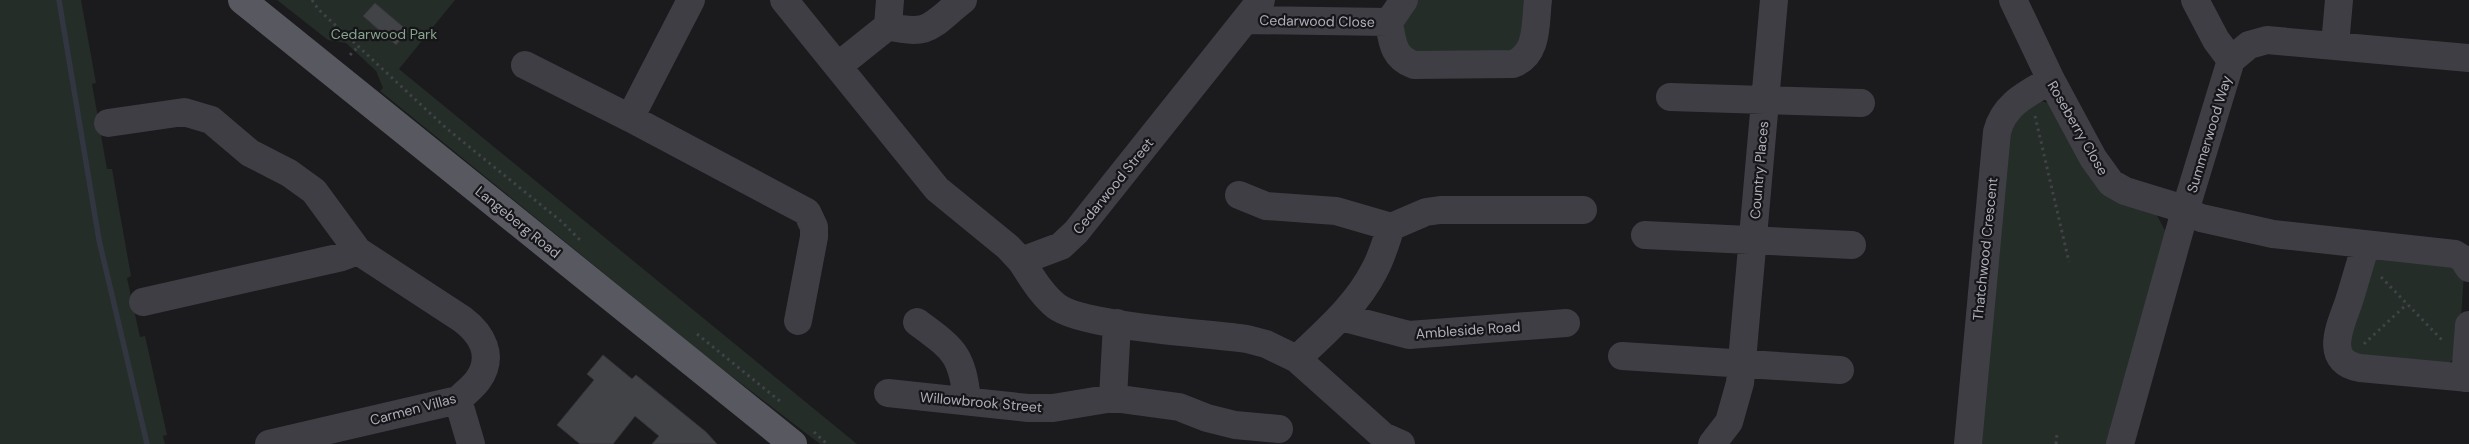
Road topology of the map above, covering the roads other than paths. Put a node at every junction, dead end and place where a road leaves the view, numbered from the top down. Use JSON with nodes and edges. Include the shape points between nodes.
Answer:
{"nodes":[{"id":1,"x":242,"y":0,"type":"edge"},
{"id":2,"x":691,"y":0,"type":"edge"},
{"id":3,"x":784,"y":0,"type":"edge"},
{"id":4,"x":963,"y":0,"type":"edge"},
{"id":5,"x":1538,"y":0,"type":"edge"},
{"id":6,"x":1774,"y":0,"type":"edge"},
{"id":7,"x":2013,"y":0,"type":"edge"},
{"id":8,"x":2195,"y":0,"type":"edge"},
{"id":9,"x":2339,"y":0,"type":"edge"},
{"id":10,"x":1253,"y":10,"type":"edge"},
{"id":11,"x":1397,"y":11,"type":"edge"},
{"id":12,"x":889,"y":13,"type":"edge"},
{"id":13,"x":2335,"y":45,"type":"junction"},
{"id":14,"x":2469,"y":58,"type":"edge"},
{"id":15,"x":2231,"y":60,"type":"junction"},
{"id":16,"x":525,"y":64,"type":"dead end"},
{"id":17,"x":838,"y":66,"type":"junction"},
{"id":18,"x":2051,"y":80,"type":"junction"},
{"id":19,"x":1670,"y":97,"type":"dead end"},
{"id":20,"x":1765,"y":100,"type":"junction"},
{"id":21,"x":1862,"y":104,"type":"dead end"},
{"id":22,"x":630,"y":118,"type":"junction"},
{"id":23,"x":108,"y":123,"type":"dead end"},
{"id":24,"x":1239,"y":195,"type":"dead end"},
{"id":25,"x":1583,"y":210,"type":"dead end"},
{"id":26,"x":2185,"y":211,"type":"junction"},
{"id":27,"x":1391,"y":226,"type":"junction"},
{"id":28,"x":1645,"y":235,"type":"dead end"},
{"id":29,"x":1753,"y":240,"type":"junction"},
{"id":30,"x":1852,"y":245,"type":"dead end"},
{"id":31,"x":358,"y":251,"type":"junction"},
{"id":32,"x":2364,"y":251,"type":"junction"},
{"id":33,"x":1021,"y":261,"type":"junction"},
{"id":34,"x":2469,"y":268,"type":"edge"},
{"id":35,"x":143,"y":302,"type":"dead end"},
{"id":36,"x":1341,"y":317,"type":"junction"},
{"id":37,"x":798,"y":321,"type":"dead end"},
{"id":38,"x":917,"y":322,"type":"dead end"},
{"id":39,"x":1117,"y":323,"type":"junction"},
{"id":40,"x":1566,"y":323,"type":"dead end"},
{"id":41,"x":2469,"y":325,"type":"edge"},
{"id":42,"x":1622,"y":356,"type":"dead end"},
{"id":43,"x":1297,"y":359,"type":"junction"},
{"id":44,"x":1742,"y":364,"type":"junction"},
{"id":45,"x":1840,"y":370,"type":"dead end"},
{"id":46,"x":2466,"y":373,"type":"edge"},
{"id":47,"x":888,"y":393,"type":"dead end"},
{"id":48,"x":1113,"y":398,"type":"junction"},
{"id":49,"x":458,"y":400,"type":"junction"},
{"id":50,"x":967,"y":400,"type":"junction"},
{"id":51,"x":1279,"y":429,"type":"dead end"},
{"id":52,"x":803,"y":437,"type":"edge"},
{"id":53,"x":269,"y":444,"type":"edge"},
{"id":54,"x":471,"y":444,"type":"edge"},
{"id":55,"x":1401,"y":444,"type":"edge"},
{"id":56,"x":1712,"y":444,"type":"edge"},
{"id":57,"x":1968,"y":444,"type":"edge"},
{"id":58,"x":2120,"y":444,"type":"edge"}],
"edges":[{"from":1,"to":52,"type":"main road","name":"Langeberg Road"},
{"from":2,"to":22,"type":"street"},
{"from":3,"to":17,"type":"street"},
{"from":4,"to":12,"type":"street","via":[[923,30],[908,32]]},
{"from":5,"to":11,"type":"street","name":"Cedarwood Close","via":[[1531,49],[1522,60],[1513,64],[1405,62],[1392,44]]},
{"from":6,"to":20,"type":"street","name":"Country Places"},
{"from":7,"to":18,"type":"street","name":"Roseberry Close"},
{"from":8,"to":15,"type":"street","via":[[2216,40]]},
{"from":9,"to":13,"type":"street"},
{"from":10,"to":11,"type":"street","name":"Cedarwood Close"},
{"from":10,"to":33,"type":"street","name":"Cedarwood Street","via":[[1073,236],[1061,246]]},
{"from":12,"to":17,"type":"street"},
{"from":13,"to":14,"type":"street","name":"Summerwood Way"},
{"from":13,"to":15,"type":"street","name":"Summerwood Way","via":[[2261,40]]},
{"from":15,"to":26,"type":"street","name":"Summerwood Way"},
{"from":16,"to":22,"type":"street"},
{"from":17,"to":33,"type":"street","via":[[937,189]]},
{"from":18,"to":26,"type":"street","name":"Roseberry Close","via":[[2093,158],[2111,183],[2125,191]]},
{"from":18,"to":57,"type":"street","name":"Thatchwood Crescent","via":[[2009,107],[1999,123]]},
{"from":19,"to":20,"type":"street","name":"Country Places"},
{"from":20,"to":21,"type":"street","name":"Country Places"},
{"from":20,"to":29,"type":"street","name":"Country Places"},
{"from":22,"to":37,"type":"street","via":[[807,212],[814,226],[814,237]]},
{"from":23,"to":31,"type":"street","name":"Carmen Villas","via":[[184,112],[210,120],[250,154],[288,173],[314,191]]},
{"from":24,"to":27,"type":"street","via":[[1266,206],[1344,212]]},
{"from":25,"to":27,"type":"street","via":[[1440,210]]},
{"from":26,"to":32,"type":"street","name":"Roseberry Close","via":[[2201,218]]},
{"from":26,"to":58,"type":"street","name":"Summerwood Way"},
{"from":27,"to":36,"type":"street","via":[[1374,270]]},
{"from":28,"to":29,"type":"street","name":"Country Places"},
{"from":29,"to":30,"type":"street","name":"Country Places"},
{"from":29,"to":44,"type":"street","name":"Country Places"},
{"from":31,"to":35,"type":"street"},
{"from":31,"to":49,"type":"street","name":"Carmen Villas","via":[[462,319],[482,338],[485,358],[482,373]]},
{"from":32,"to":34,"type":"street","name":"Roseberry Close","via":[[2455,254]]},
{"from":32,"to":46,"type":"street","via":[[2337,338],[2338,351],[2344,363],[2360,368]]},
{"from":33,"to":39,"type":"street","via":[[1045,296],[1065,312]]},
{"from":36,"to":40,"type":"street","name":"Ambleside Road","via":[[1416,335]]},
{"from":36,"to":43,"type":"street"},
{"from":38,"to":50,"type":"street","via":[[950,346],[965,376]]},
{"from":39,"to":43,"type":"street","via":[[1248,339]]},
{"from":39,"to":48,"type":"street"},
{"from":41,"to":46,"type":"street"},
{"from":42,"to":44,"type":"street"},
{"from":43,"to":55,"type":"street","via":[[1384,436]]},
{"from":44,"to":45,"type":"street"},
{"from":44,"to":56,"type":"street","name":"Country Places","via":[[1737,399],[1729,422]]},
{"from":47,"to":50,"type":"street","name":"Willowbrook Street"},
{"from":48,"to":50,"type":"street","name":"Willowbrook Street","via":[[1054,408]]},
{"from":48,"to":51,"type":"street","name":"Willowbrook Street","via":[[1180,407],[1235,425]]},
{"from":49,"to":53,"type":"street","name":"Carmen Villas"},
{"from":49,"to":54,"type":"street"}]}
